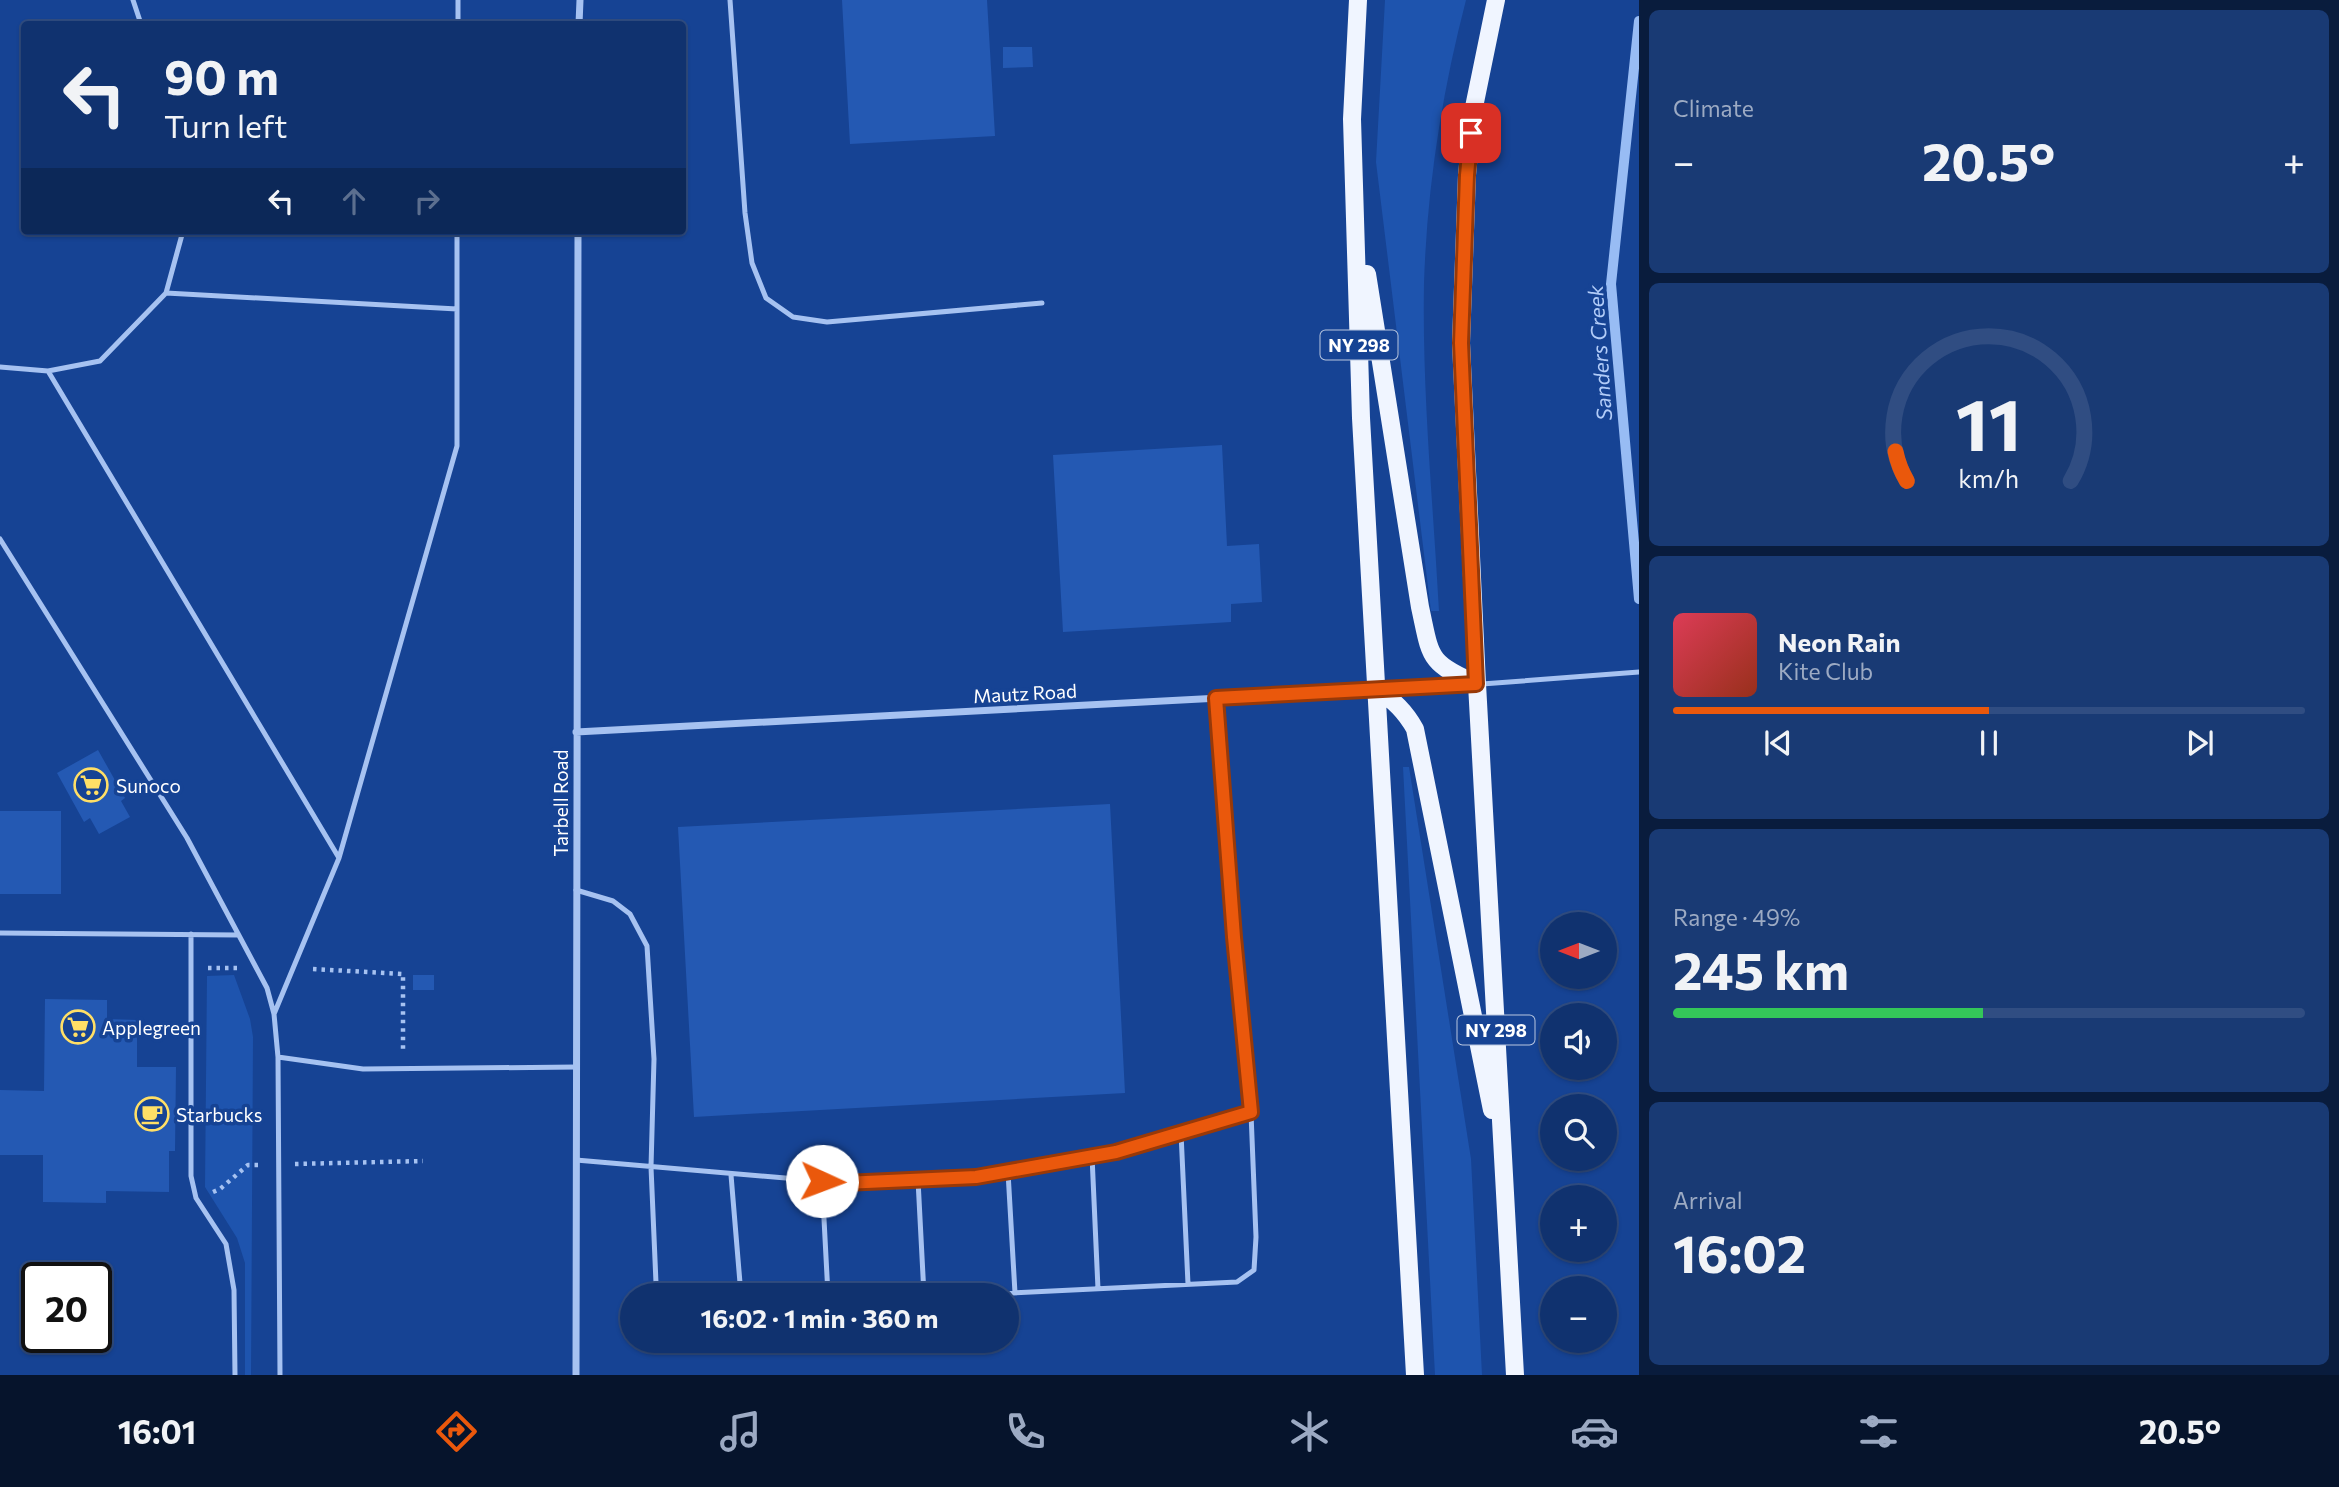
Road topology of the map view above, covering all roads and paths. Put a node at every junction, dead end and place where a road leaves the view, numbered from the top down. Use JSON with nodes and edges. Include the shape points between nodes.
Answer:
{"nodes":[{"id":1,"x":133,"y":0,"type":"edge"},
{"id":2,"x":458,"y":0,"type":"edge"},
{"id":3,"x":580,"y":0,"type":"edge"},
{"id":4,"x":730,"y":0,"type":"edge"},
{"id":5,"x":1358,"y":0,"type":"edge"},
{"id":6,"x":1496,"y":0,"type":"edge"},
{"id":7,"x":140,"y":21,"type":"edge"},
{"id":8,"x":457,"y":21,"type":"edge"},
{"id":9,"x":579,"y":21,"type":"edge"},
{"id":10,"x":1355,"y":201,"type":"junction"},
{"id":11,"x":182,"y":235,"type":"edge"},
{"id":12,"x":457,"y":235,"type":"edge"},
{"id":13,"x":579,"y":235,"type":"edge"},
{"id":14,"x":166,"y":293,"type":"junction"},
{"id":15,"x":1042,"y":303,"type":"dead end"},
{"id":16,"x":457,"y":309,"type":"junction"},
{"id":17,"x":0,"y":367,"type":"edge"},
{"id":18,"x":48,"y":371,"type":"junction"},
{"id":19,"x":0,"y":539,"type":"edge"},
{"id":20,"x":1639,"y":672,"type":"edge"},
{"id":21,"x":1476,"y":684,"type":"junction"},
{"id":22,"x":1377,"y":689,"type":"junction"},
{"id":23,"x":1216,"y":698,"type":"junction"},
{"id":24,"x":576,"y":732,"type":"junction"},
{"id":25,"x":338,"y":858,"type":"junction"},
{"id":26,"x":576,"y":890,"type":"junction"},
{"id":27,"x":0,"y":933,"type":"edge"},
{"id":28,"x":191,"y":934,"type":"junction"},
{"id":29,"x":238,"y":934,"type":"junction"},
{"id":30,"x":191,"y":967,"type":"junction"},
{"id":31,"x":256,"y":968,"type":"junction"},
{"id":32,"x":293,"y":968,"type":"junction"},
{"id":33,"x":274,"y":1014,"type":"junction"},
{"id":34,"x":278,"y":1057,"type":"junction"},
{"id":35,"x":576,"y":1067,"type":"junction"},
{"id":36,"x":403,"y":1068,"type":"junction"},
{"id":37,"x":1251,"y":1112,"type":"junction"},
{"id":38,"x":1181,"y":1133,"type":"junction"},
{"id":39,"x":1092,"y":1156,"type":"junction"},
{"id":40,"x":576,"y":1160,"type":"junction"},
{"id":41,"x":424,"y":1161,"type":"dead end"},
{"id":42,"x":279,"y":1165,"type":"junction"},
{"id":43,"x":651,"y":1167,"type":"junction"},
{"id":44,"x":1504,"y":1169,"type":"junction"},
{"id":45,"x":1007,"y":1172,"type":"junction"},
{"id":46,"x":731,"y":1175,"type":"junction"},
{"id":47,"x":918,"y":1180,"type":"junction"},
{"id":48,"x":822,"y":1181,"type":"junction"},
{"id":49,"x":196,"y":1198,"type":"junction"},
{"id":50,"x":656,"y":1283,"type":"edge"},
{"id":51,"x":740,"y":1283,"type":"edge"},
{"id":52,"x":827,"y":1283,"type":"edge"},
{"id":53,"x":922,"y":1283,"type":"edge"},
{"id":54,"x":1014,"y":1283,"type":"edge"},
{"id":55,"x":1188,"y":1284,"type":"junction"},
{"id":56,"x":1098,"y":1289,"type":"junction"},
{"id":57,"x":1019,"y":1293,"type":"edge"},
{"id":58,"x":234,"y":1375,"type":"edge"},
{"id":59,"x":280,"y":1375,"type":"edge"},
{"id":60,"x":576,"y":1375,"type":"edge"},
{"id":61,"x":1415,"y":1375,"type":"edge"},
{"id":62,"x":1515,"y":1375,"type":"edge"}],
"edges":[{"from":1,"to":7,"type":"lane"},
{"from":2,"to":8,"type":"lane"},
{"from":3,"to":9,"type":"street"},
{"from":4,"to":15,"type":"lane","via":[[752,263],[766,298],[793,317],[827,322]]},
{"from":5,"to":10,"type":"main road","number":"NY 298"},
{"from":6,"to":21,"type":"main road","number":"NY 298","via":[[1473,112],[1461,343]]},
{"from":10,"to":21,"type":"main road","via":[[1429,645],[1446,671]]},
{"from":10,"to":22,"type":"main road","number":"NY 298","via":[[1361,418]]},
{"from":11,"to":14,"type":"lane"},
{"from":12,"to":16,"type":"lane"},
{"from":13,"to":24,"type":"street","name":"Tarbell Road"},
{"from":14,"to":16,"type":"lane"},
{"from":14,"to":18,"type":"lane","via":[[100,361]]},
{"from":16,"to":25,"type":"lane","via":[[457,446]]},
{"from":17,"to":18,"type":"lane"},
{"from":18,"to":25,"type":"lane"},
{"from":19,"to":29,"type":"lane","via":[[187,838]]},
{"from":20,"to":21,"type":"lane"},
{"from":21,"to":22,"type":"street","name":"Mautz Road"},
{"from":21,"to":44,"type":"main road","number":"NY 298"},
{"from":22,"to":23,"type":"street","name":"Mautz Road"},
{"from":22,"to":44,"type":"main road","via":[[1397,703],[1415,730]]},
{"from":22,"to":61,"type":"main road","number":"NY 298"},
{"from":23,"to":24,"type":"street","name":"Mautz Road"},
{"from":23,"to":37,"type":"lane"},
{"from":24,"to":26,"type":"street","name":"Tarbell Road"},
{"from":25,"to":32,"type":"lane"},
{"from":26,"to":35,"type":"street","name":"Tarbell Road"},
{"from":26,"to":43,"type":"lane","via":[[613,901],[630,914],[647,946],[654,1059]]},
{"from":27,"to":28,"type":"lane"},
{"from":28,"to":29,"type":"lane"},
{"from":28,"to":30,"type":"lane"},
{"from":29,"to":31,"type":"lane"},
{"from":30,"to":31,"type":"path"},
{"from":30,"to":49,"type":"lane","via":[[191,1175]]},
{"from":31,"to":33,"type":"lane"},
{"from":32,"to":33,"type":"lane"},
{"from":32,"to":36,"type":"path","via":[[403,974]]},
{"from":33,"to":34,"type":"lane"},
{"from":34,"to":36,"type":"lane","via":[[363,1069]]},
{"from":34,"to":42,"type":"lane"},
{"from":35,"to":36,"type":"lane"},
{"from":35,"to":40,"type":"street","name":"Tarbell Road"},
{"from":37,"to":38,"type":"lane"},
{"from":37,"to":55,"type":"lane","via":[[1254,1270],[1237,1282]]},
{"from":38,"to":39,"type":"lane"},
{"from":38,"to":55,"type":"lane"},
{"from":39,"to":45,"type":"lane"},
{"from":39,"to":56,"type":"lane"},
{"from":40,"to":43,"type":"lane"},
{"from":40,"to":60,"type":"street","name":"Tarbell Road"},
{"from":41,"to":42,"type":"path"},
{"from":42,"to":49,"type":"path","via":[[248,1165],[220,1189]]},
{"from":42,"to":59,"type":"lane"},
{"from":43,"to":46,"type":"lane"},
{"from":43,"to":50,"type":"lane"},
{"from":44,"to":62,"type":"main road","number":"NY 298"},
{"from":45,"to":47,"type":"lane"},
{"from":45,"to":54,"type":"lane"},
{"from":46,"to":48,"type":"lane"},
{"from":46,"to":51,"type":"lane"},
{"from":47,"to":48,"type":"lane"},
{"from":47,"to":53,"type":"lane"},
{"from":48,"to":52,"type":"lane"},
{"from":49,"to":58,"type":"lane","via":[[226,1244],[234,1290]]},
{"from":55,"to":56,"type":"lane"},
{"from":56,"to":57,"type":"lane"}]}
